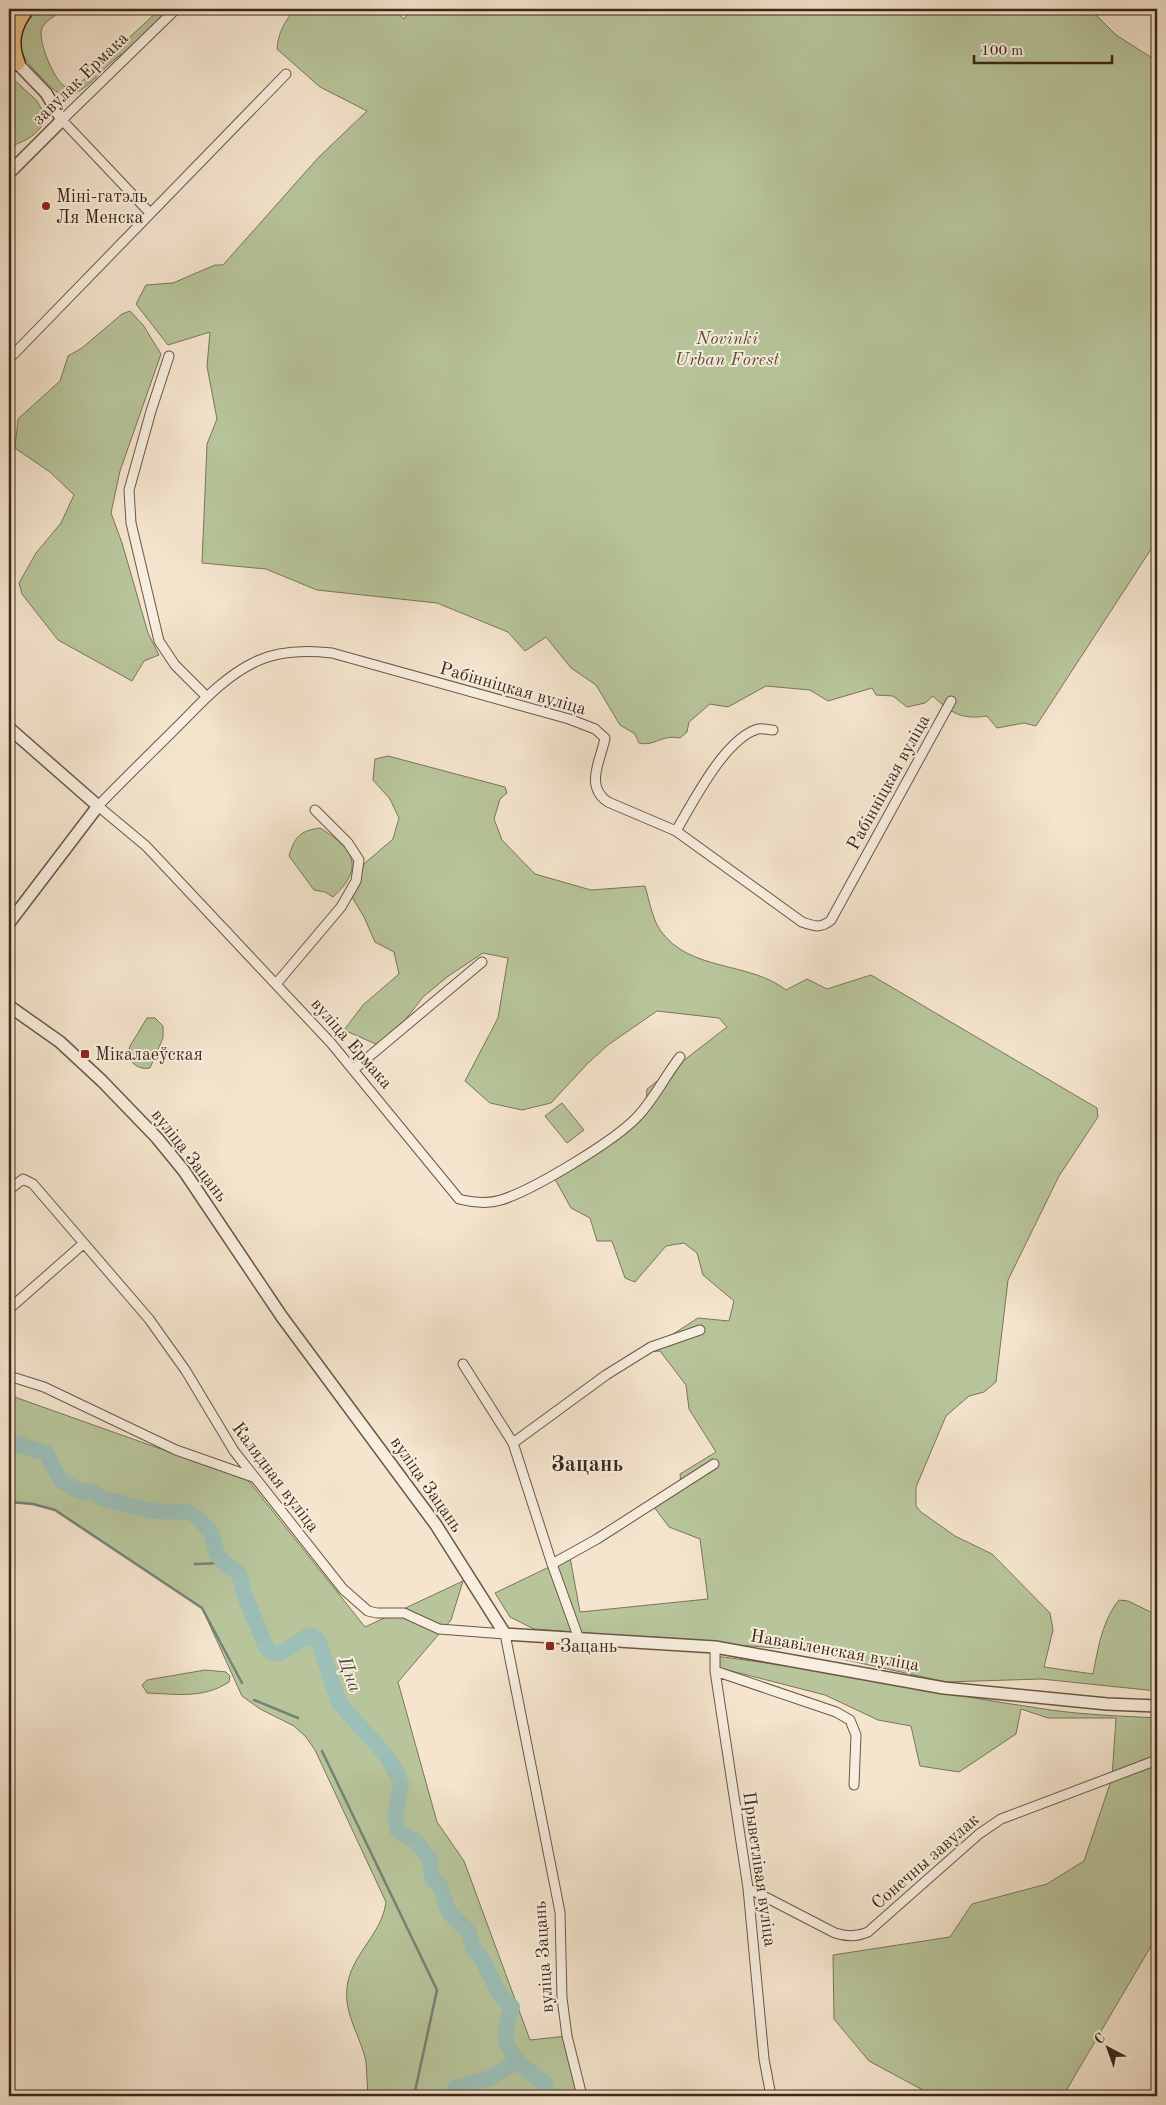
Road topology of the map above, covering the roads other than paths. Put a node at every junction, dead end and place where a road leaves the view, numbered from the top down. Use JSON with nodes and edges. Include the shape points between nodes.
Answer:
{"nodes":[{"id":1,"x":26,"y":9,"type":"edge"},
{"id":2,"x":176,"y":9,"type":"edge"},
{"id":3,"x":13,"y":62,"type":"edge"},
{"id":4,"x":286,"y":74,"type":"dead end"},
{"id":5,"x":62,"y":120,"type":"junction"},
{"id":6,"x":9,"y":173,"type":"edge"},
{"id":7,"x":150,"y":213,"type":"junction"},
{"id":8,"x":169,"y":356,"type":"dead end"},
{"id":9,"x":9,"y":359,"type":"edge"},
{"id":10,"x":207,"y":697,"type":"junction"},
{"id":11,"x":951,"y":701,"type":"dead end"},
{"id":12,"x":9,"y":728,"type":"edge"},
{"id":13,"x":773,"y":730,"type":"dead end"},
{"id":14,"x":98,"y":806,"type":"junction"},
{"id":15,"x":315,"y":810,"type":"dead end"},
{"id":16,"x":676,"y":831,"type":"junction"},
{"id":17,"x":9,"y":923,"type":"edge"},
{"id":18,"x":482,"y":962,"type":"dead end"},
{"id":19,"x":276,"y":984,"type":"junction"},
{"id":20,"x":9,"y":1006,"type":"edge"},
{"id":21,"x":680,"y":1057,"type":"dead end"},
{"id":22,"x":353,"y":1070,"type":"junction"},
{"id":23,"x":9,"y":1190,"type":"edge"},
{"id":24,"x":83,"y":1244,"type":"junction"},
{"id":25,"x":9,"y":1309,"type":"edge"},
{"id":26,"x":700,"y":1330,"type":"dead end"},
{"id":27,"x":463,"y":1364,"type":"dead end"},
{"id":28,"x":9,"y":1376,"type":"edge"},
{"id":29,"x":513,"y":1443,"type":"junction"},
{"id":30,"x":714,"y":1464,"type":"dead end"},
{"id":31,"x":253,"y":1477,"type":"junction"},
{"id":32,"x":552,"y":1564,"type":"junction"},
{"id":33,"x":505,"y":1634,"type":"junction"},
{"id":34,"x":579,"y":1640,"type":"junction"},
{"id":35,"x":715,"y":1647,"type":"junction"},
{"id":36,"x":716,"y":1671,"type":"junction"},
{"id":37,"x":1157,"y":1706,"type":"edge"},
{"id":38,"x":1157,"y":1760,"type":"edge"},
{"id":39,"x":854,"y":1784,"type":"dead end"},
{"id":40,"x":748,"y":1888,"type":"junction"},
{"id":41,"x":582,"y":2096,"type":"edge"},
{"id":42,"x":771,"y":2096,"type":"edge"}],
"edges":[{"from":1,"to":3,"type":"highway","via":[[13,31]]},
{"from":2,"to":5,"type":"street","name":"завулак Ермака"},
{"from":3,"to":5,"type":"street","via":[[46,93]]},
{"from":4,"to":7,"type":"street"},
{"from":5,"to":6,"type":"street","name":"завулак Ермака"},
{"from":5,"to":7,"type":"street"},
{"from":7,"to":9,"type":"street"},
{"from":8,"to":10,"type":"street","via":[[130,490],[131,523],[159,641],[175,666]]},
{"from":10,"to":14,"type":"street","name":"Рабінніцкая вуліца"},
{"from":10,"to":16,"type":"street","name":"Рабінніцкая вуліца","via":[[254,662],[306,651],[332,653],[569,719],[595,729],[605,738],[594,783],[599,796]]},
{"from":11,"to":16,"type":"street","name":"Рабінніцкая вуліца","via":[[825,926],[802,922]]},
{"from":12,"to":14,"type":"street","name":"вуліца Ермака"},
{"from":13,"to":16,"type":"street","via":[[758,729],[742,738],[720,759]]},
{"from":14,"to":17,"type":"street"},
{"from":14,"to":19,"type":"street","name":"вуліца Ермака","via":[[146,846]]},
{"from":15,"to":19,"type":"street","via":[[348,843],[359,860],[356,881],[341,907]]},
{"from":18,"to":22,"type":"street"},
{"from":19,"to":22,"type":"street","name":"вуліца Ермака"},
{"from":20,"to":33,"type":"street","name":"вуліца Зацань","via":[[60,1042],[102,1081],[151,1131],[184,1171],[282,1317],[436,1525]]},
{"from":21,"to":22,"type":"street","name":"вуліца Ермака","via":[[649,1103],[622,1131],[553,1175],[498,1201],[459,1199]]},
{"from":23,"to":24,"type":"street","name":"Калядная вуліца","via":[[20,1179],[28,1180]]},
{"from":24,"to":25,"type":"street"},
{"from":24,"to":31,"type":"street","name":"Калядная вуліца","via":[[149,1319],[186,1372],[217,1427]]},
{"from":26,"to":29,"type":"street","via":[[651,1347]]},
{"from":27,"to":29,"type":"street"},
{"from":28,"to":31,"type":"street","via":[[44,1387],[176,1450]]},
{"from":29,"to":32,"type":"street"},
{"from":30,"to":32,"type":"street"},
{"from":31,"to":33,"type":"street","name":"Калядная вуліца","via":[[343,1589],[368,1611],[404,1613],[439,1629]]},
{"from":32,"to":34,"type":"street"},
{"from":33,"to":34,"type":"street","name":"Нававіленская вуліца"},
{"from":33,"to":41,"type":"street","name":"вуліца Зацань","via":[[560,1912],[562,1998],[567,2036]]},
{"from":34,"to":35,"type":"street","name":"Нававіленская вуліца"},
{"from":35,"to":36,"type":"street","name":"Прыветлівая вуліца"},
{"from":35,"to":37,"type":"street","name":"Нававіленская вуліца","via":[[944,1688]]},
{"from":36,"to":39,"type":"street","via":[[836,1712],[850,1720],[856,1735]]},
{"from":36,"to":40,"type":"street","name":"Прыветлівая вуліца"},
{"from":38,"to":40,"type":"street","name":"Сонечны завулак","via":[[1001,1819],[979,1834],[868,1932],[860,1935],[835,1933]]},
{"from":40,"to":42,"type":"street","name":"Прыветлівая вуліца","via":[[764,2059]]}]}
